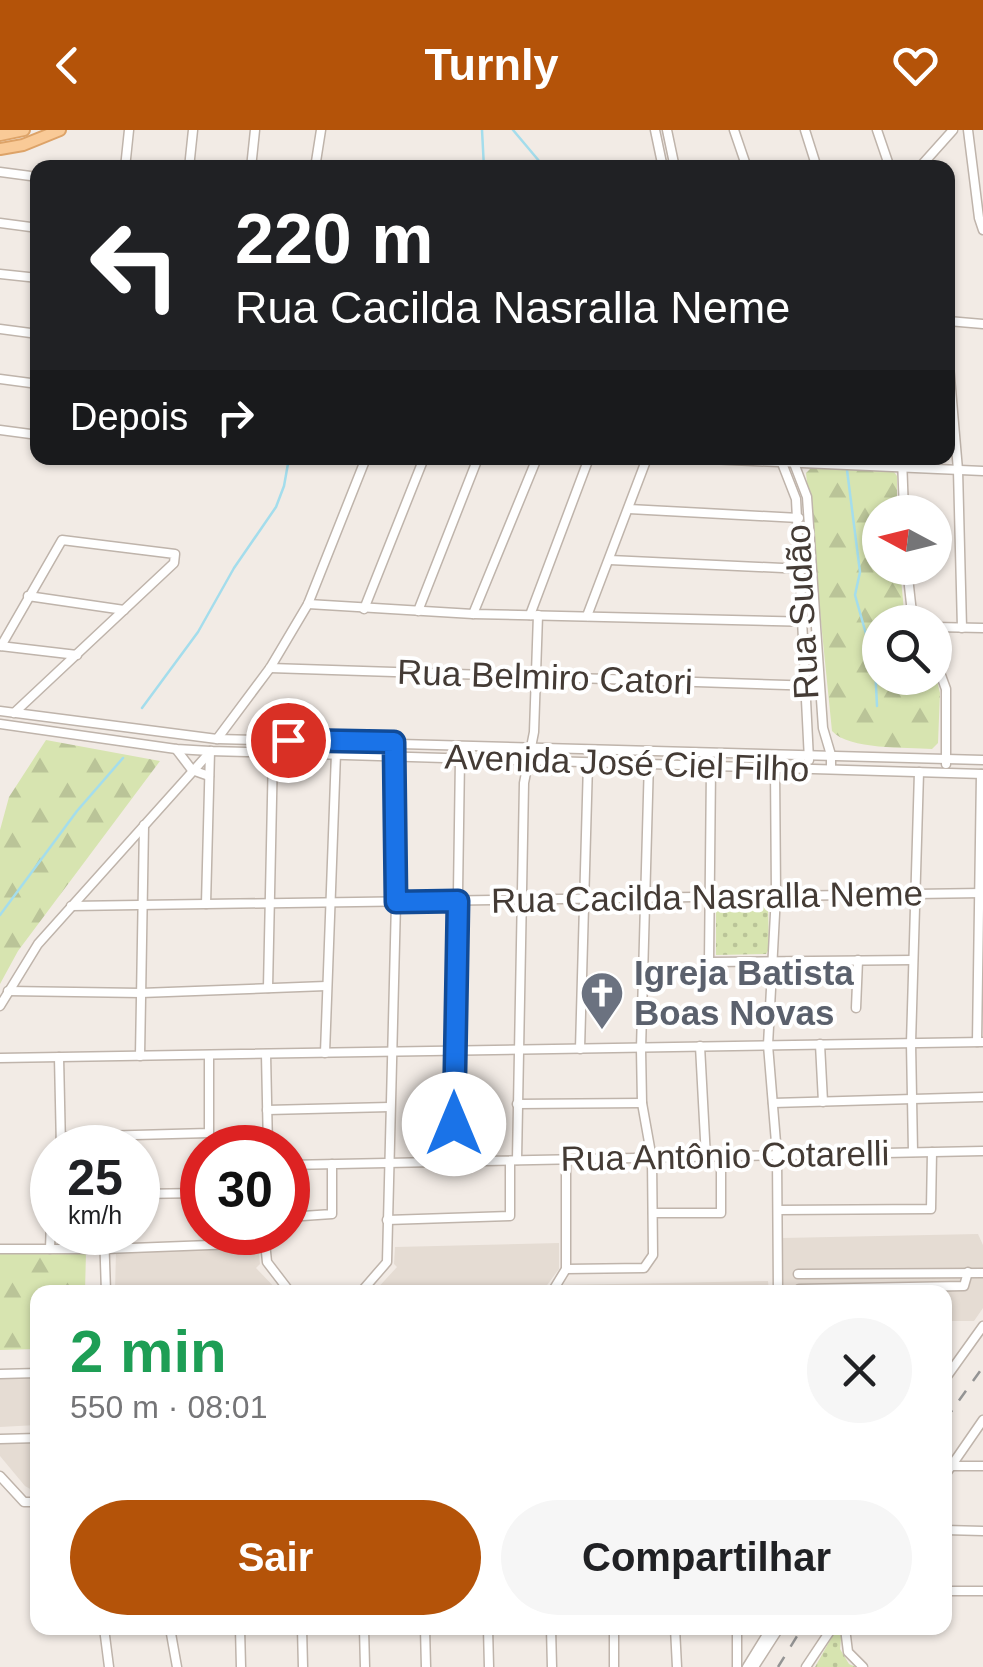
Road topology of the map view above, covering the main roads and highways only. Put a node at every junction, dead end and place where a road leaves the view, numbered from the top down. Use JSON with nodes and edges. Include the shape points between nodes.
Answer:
{"nodes":[{"id":1,"x":24,"y":130,"type":"edge"},
{"id":2,"x":60,"y":130,"type":"edge"},
{"id":3,"x":0,"y":135,"type":"edge"},
{"id":4,"x":0,"y":149,"type":"edge"}],
"edges":[{"from":1,"to":3,"type":"main road"},
{"from":2,"to":4,"type":"main road"}]}
